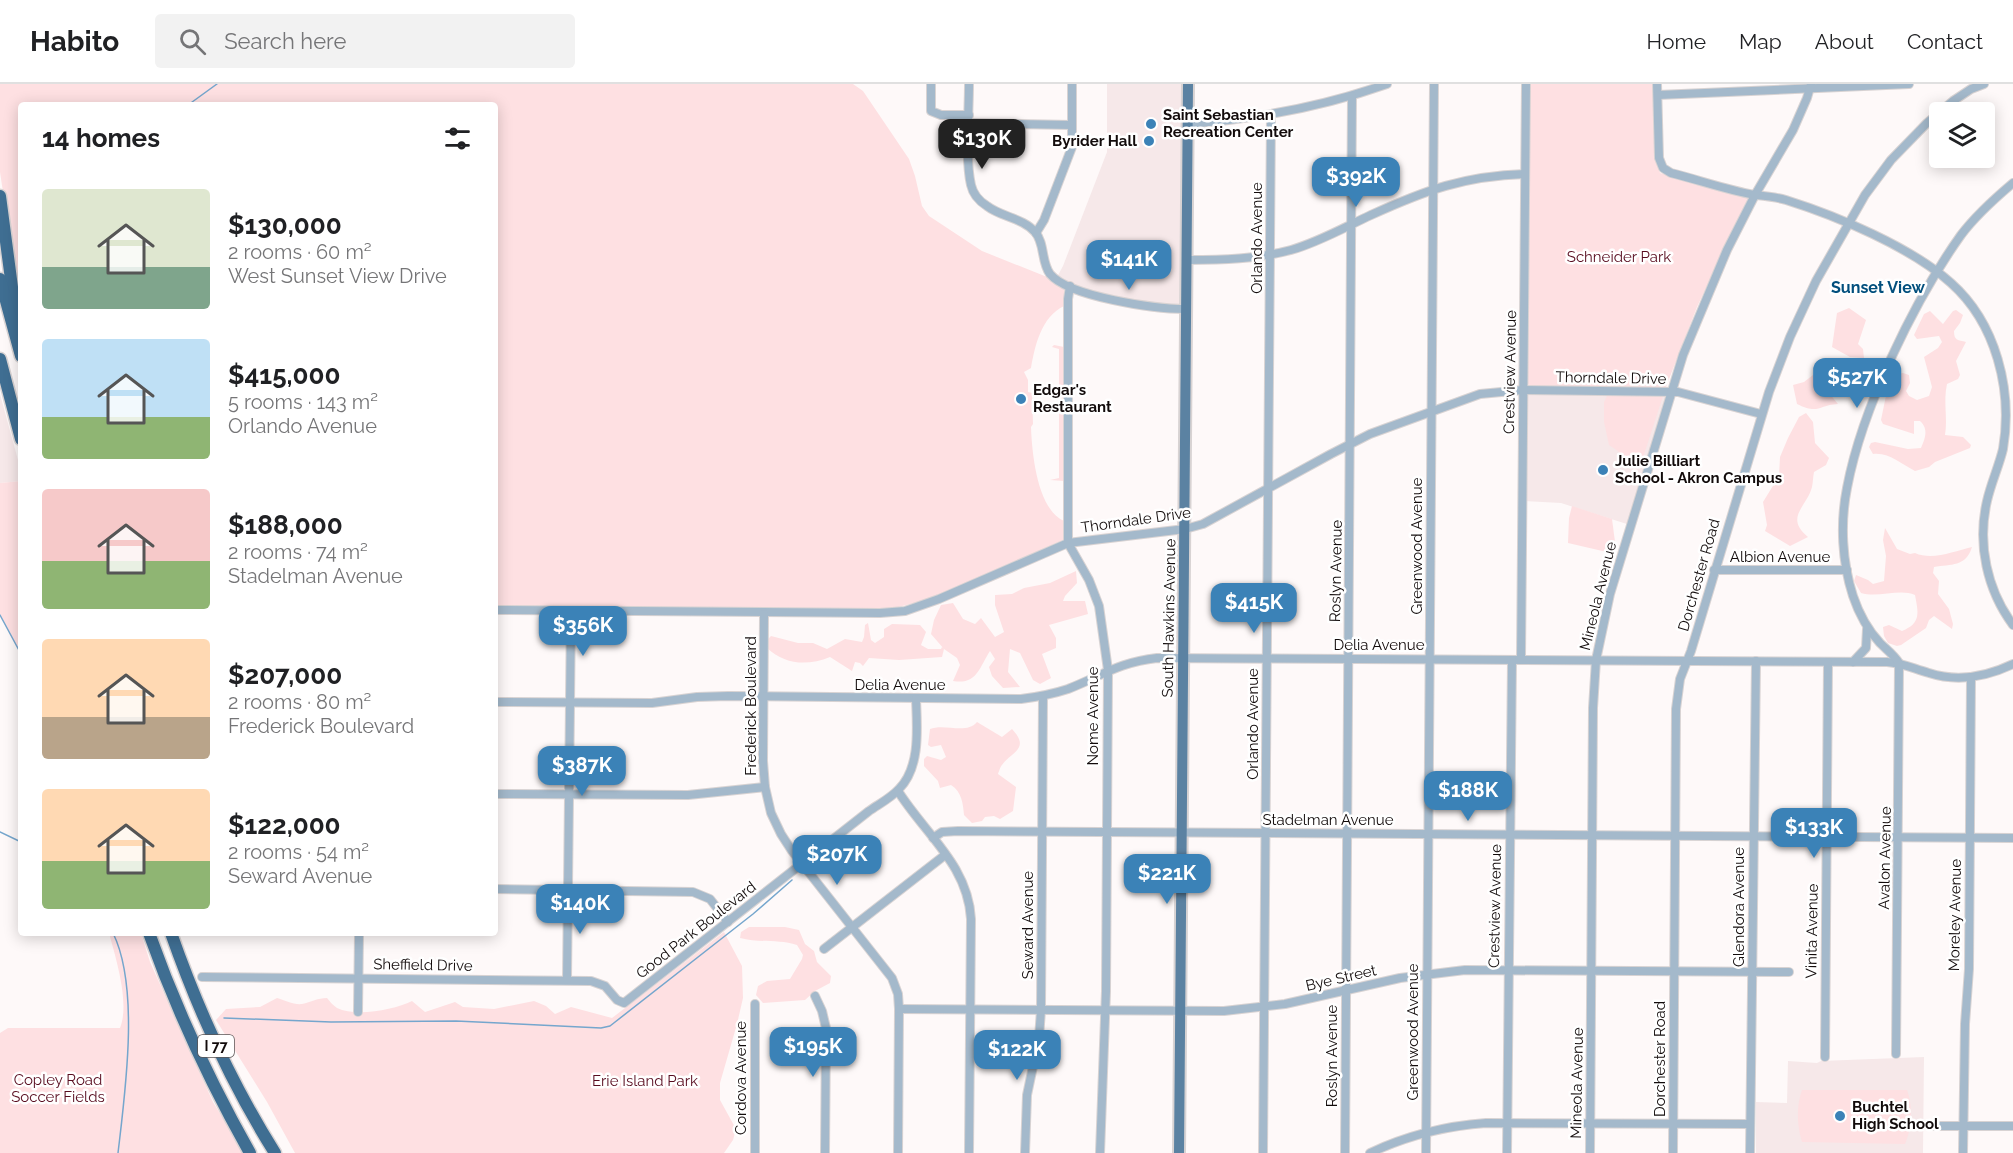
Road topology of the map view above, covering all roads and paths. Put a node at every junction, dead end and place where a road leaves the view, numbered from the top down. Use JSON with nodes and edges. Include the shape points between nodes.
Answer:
{"nodes":[{"id":1,"x":931,"y":84,"type":"edge"},
{"id":2,"x":969,"y":84,"type":"edge"},
{"id":3,"x":1072,"y":84,"type":"edge"},
{"id":4,"x":1188,"y":84,"type":"edge"},
{"id":5,"x":1387,"y":84,"type":"edge"},
{"id":6,"x":1434,"y":84,"type":"edge"},
{"id":7,"x":1526,"y":84,"type":"edge"},
{"id":8,"x":1657,"y":84,"type":"edge"},
{"id":9,"x":1909,"y":84,"type":"edge"},
{"id":10,"x":1984,"y":84,"type":"edge"},
{"id":11,"x":1811,"y":86,"type":"edge"},
{"id":12,"x":1658,"y":95,"type":"junction"},
{"id":13,"x":1352,"y":96,"type":"junction"},
{"id":14,"x":1271,"y":115,"type":"junction"},
{"id":15,"x":969,"y":119,"type":"junction"},
{"id":16,"x":1188,"y":124,"type":"junction"},
{"id":17,"x":1072,"y":125,"type":"junction"},
{"id":18,"x":1525,"y":174,"type":"junction"},
{"id":19,"x":2013,"y":183,"type":"edge"},
{"id":20,"x":1434,"y":189,"type":"junction"},
{"id":21,"x":1755,"y":195,"type":"junction"},
{"id":22,"x":0,"y":196,"type":"edge"},
{"id":23,"x":1353,"y":224,"type":"junction"},
{"id":24,"x":1848,"y":224,"type":"junction"},
{"id":25,"x":1036,"y":233,"type":"junction"},
{"id":26,"x":1271,"y":255,"type":"junction"},
{"id":27,"x":1187,"y":260,"type":"junction"},
{"id":28,"x":1937,"y":272,"type":"junction"},
{"id":29,"x":0,"y":279,"type":"edge"},
{"id":30,"x":1070,"y":286,"type":"junction"},
{"id":31,"x":1185,"y":309,"type":"junction"},
{"id":32,"x":13,"y":323,"type":"junction"},
{"id":33,"x":18,"y":344,"type":"edge"},
{"id":34,"x":0,"y":359,"type":"edge"},
{"id":35,"x":1523,"y":390,"type":"junction"},
{"id":36,"x":1671,"y":392,"type":"junction"},
{"id":37,"x":1431,"y":411,"type":"junction"},
{"id":38,"x":1761,"y":414,"type":"junction"},
{"id":39,"x":18,"y":428,"type":"edge"},
{"id":40,"x":2009,"y":443,"type":"edge"},
{"id":41,"x":1350,"y":445,"type":"junction"},
{"id":42,"x":1269,"y":487,"type":"junction"},
{"id":43,"x":1185,"y":529,"type":"junction"},
{"id":44,"x":1068,"y":543,"type":"junction"},
{"id":45,"x":1714,"y":570,"type":"junction"},
{"id":46,"x":1846,"y":570,"type":"junction"},
{"id":47,"x":498,"y":610,"type":"edge"},
{"id":48,"x":571,"y":611,"type":"junction"},
{"id":49,"x":764,"y":614,"type":"junction"},
{"id":50,"x":2013,"y":625,"type":"edge"},
{"id":51,"x":1867,"y":627,"type":"junction"},
{"id":52,"x":1182,"y":657,"type":"junction"},
{"id":53,"x":1267,"y":658,"type":"junction"},
{"id":54,"x":1348,"y":659,"type":"junction"},
{"id":55,"x":1430,"y":659,"type":"junction"},
{"id":56,"x":1512,"y":660,"type":"junction"},
{"id":57,"x":1521,"y":660,"type":"junction"},
{"id":58,"x":1596,"y":660,"type":"junction"},
{"id":59,"x":1687,"y":661,"type":"junction"},
{"id":60,"x":1756,"y":661,"type":"junction"},
{"id":61,"x":1828,"y":662,"type":"junction"},
{"id":62,"x":1853,"y":662,"type":"junction"},
{"id":63,"x":1899,"y":663,"type":"junction"},
{"id":64,"x":2013,"y":664,"type":"edge"},
{"id":65,"x":1108,"y":670,"type":"junction"},
{"id":66,"x":1971,"y":677,"type":"junction"},
{"id":67,"x":1043,"y":696,"type":"junction"},
{"id":68,"x":764,"y":697,"type":"junction"},
{"id":69,"x":916,"y":699,"type":"junction"},
{"id":70,"x":498,"y":702,"type":"edge"},
{"id":71,"x":570,"y":703,"type":"junction"},
{"id":72,"x":765,"y":788,"type":"junction"},
{"id":73,"x":898,"y":791,"type":"junction"},
{"id":74,"x":498,"y":794,"type":"edge"},
{"id":75,"x":569,"y":795,"type":"junction"},
{"id":76,"x":1042,"y":831,"type":"junction"},
{"id":77,"x":1107,"y":832,"type":"junction"},
{"id":78,"x":1182,"y":832,"type":"junction"},
{"id":79,"x":1266,"y":833,"type":"junction"},
{"id":80,"x":1348,"y":834,"type":"junction"},
{"id":81,"x":1429,"y":834,"type":"junction"},
{"id":82,"x":1510,"y":834,"type":"junction"},
{"id":83,"x":1593,"y":836,"type":"junction"},
{"id":84,"x":1753,"y":836,"type":"junction"},
{"id":85,"x":1675,"y":837,"type":"junction"},
{"id":86,"x":1826,"y":837,"type":"junction"},
{"id":87,"x":933,"y":838,"type":"junction"},
{"id":88,"x":1898,"y":838,"type":"junction"},
{"id":89,"x":1970,"y":838,"type":"junction"},
{"id":90,"x":2013,"y":838,"type":"edge"},
{"id":91,"x":945,"y":855,"type":"junction"},
{"id":92,"x":802,"y":864,"type":"junction"},
{"id":93,"x":498,"y":889,"type":"edge"},
{"id":94,"x":568,"y":890,"type":"junction"},
{"id":95,"x":728,"y":922,"type":"junction"},
{"id":96,"x":852,"y":928,"type":"junction"},
{"id":97,"x":150,"y":936,"type":"edge"},
{"id":98,"x":172,"y":936,"type":"edge"},
{"id":99,"x":359,"y":936,"type":"edge"},
{"id":100,"x":824,"y":949,"type":"dead end"},
{"id":101,"x":1508,"y":970,"type":"junction"},
{"id":102,"x":1592,"y":971,"type":"junction"},
{"id":103,"x":1674,"y":972,"type":"junction"},
{"id":104,"x":1752,"y":972,"type":"junction"},
{"id":105,"x":1789,"y":972,"type":"dead end"},
{"id":106,"x":1427,"y":974,"type":"junction"},
{"id":107,"x":202,"y":977,"type":"dead end"},
{"id":108,"x":358,"y":978,"type":"junction"},
{"id":109,"x":567,"y":980,"type":"junction"},
{"id":110,"x":1346,"y":991,"type":"junction"},
{"id":111,"x":815,"y":996,"type":"dead end"},
{"id":112,"x":633,"y":997,"type":"joint"},
{"id":113,"x":755,"y":1004,"type":"dead end"},
{"id":114,"x":1265,"y":1007,"type":"junction"},
{"id":115,"x":899,"y":1009,"type":"junction"},
{"id":116,"x":970,"y":1010,"type":"junction"},
{"id":117,"x":1041,"y":1010,"type":"junction"},
{"id":118,"x":1105,"y":1011,"type":"junction"},
{"id":119,"x":1180,"y":1011,"type":"junction"},
{"id":120,"x":358,"y":1012,"type":"dead end"},
{"id":121,"x":1896,"y":1054,"type":"dead end"},
{"id":122,"x":1825,"y":1057,"type":"dead end"},
{"id":123,"x":1507,"y":1123,"type":"junction"},
{"id":124,"x":1591,"y":1123,"type":"junction"},
{"id":125,"x":1674,"y":1123,"type":"junction"},
{"id":126,"x":1750,"y":1124,"type":"junction"},
{"id":127,"x":1933,"y":1126,"type":"dead end"},
{"id":128,"x":1963,"y":1126,"type":"junction"},
{"id":129,"x":2013,"y":1126,"type":"edge"},
{"id":130,"x":1426,"y":1131,"type":"junction"},
{"id":131,"x":250,"y":1153,"type":"edge"},
{"id":132,"x":274,"y":1153,"type":"edge"},
{"id":133,"x":754,"y":1153,"type":"edge"},
{"id":134,"x":825,"y":1153,"type":"edge"},
{"id":135,"x":898,"y":1153,"type":"edge"},
{"id":136,"x":969,"y":1153,"type":"edge"},
{"id":137,"x":1025,"y":1153,"type":"edge"},
{"id":138,"x":1100,"y":1153,"type":"edge"},
{"id":139,"x":1179,"y":1153,"type":"edge"},
{"id":140,"x":1263,"y":1153,"type":"edge"},
{"id":141,"x":1345,"y":1153,"type":"edge"},
{"id":142,"x":1370,"y":1153,"type":"edge"},
{"id":143,"x":1426,"y":1153,"type":"edge"},
{"id":144,"x":1507,"y":1153,"type":"edge"},
{"id":145,"x":1590,"y":1153,"type":"edge"},
{"id":146,"x":1673,"y":1153,"type":"edge"},
{"id":147,"x":1750,"y":1153,"type":"edge"},
{"id":148,"x":1963,"y":1153,"type":"edge"}],
"edges":[{"from":1,"to":15,"type":"street","via":[[931,111]]},
{"from":2,"to":15,"type":"street"},
{"from":3,"to":17,"type":"street"},
{"from":4,"to":16,"type":"main road","name":"South Hawkins Avenue"},
{"from":5,"to":13,"type":"street"},
{"from":6,"to":20,"type":"street","name":"Greenwood Avenue"},
{"from":7,"to":18,"type":"street","name":"Crestview Avenue"},
{"from":8,"to":12,"type":"street"},
{"from":9,"to":11,"type":"street"},
{"from":10,"to":24,"type":"street","name":"Dorchester Road","via":[[1953,101],[1916,133],[1880,173]]},
{"from":11,"to":12,"type":"street"},
{"from":11,"to":21,"type":"street","name":"Mineola Avenue","via":[[1794,130]]},
{"from":12,"to":21,"type":"street","via":[[1661,166],[1671,173]]},
{"from":13,"to":14,"type":"street"},
{"from":13,"to":23,"type":"street","name":"Roslyn Avenue"},
{"from":14,"to":16,"type":"street"},
{"from":14,"to":26,"type":"street","name":"Orlando Avenue"},
{"from":15,"to":17,"type":"street"},
{"from":15,"to":25,"type":"street","via":[[970,176],[977,198]]},
{"from":16,"to":27,"type":"main road","name":"South Hawkins Avenue"},
{"from":17,"to":25,"type":"street","via":[[1072,147]]},
{"from":18,"to":20,"type":"street","via":[[1483,176]]},
{"from":18,"to":35,"type":"street","name":"Crestview Avenue"},
{"from":19,"to":28,"type":"street","via":[[1974,220]]},
{"from":20,"to":23,"type":"street"},
{"from":20,"to":37,"type":"street","name":"Greenwood Avenue"},
{"from":21,"to":24,"type":"street","via":[[1784,199]]},
{"from":21,"to":36,"type":"street","name":"Mineola Avenue","via":[[1713,283]]},
{"from":22,"to":32,"type":"highway"},
{"from":23,"to":26,"type":"street"},
{"from":23,"to":41,"type":"street","name":"Roslyn Avenue"},
{"from":24,"to":28,"type":"street"},
{"from":24,"to":38,"type":"street","name":"Dorchester Road","via":[[1802,309]]},
{"from":25,"to":30,"type":"street","via":[[1044,266],[1052,277]]},
{"from":26,"to":27,"type":"street"},
{"from":26,"to":42,"type":"street","name":"Orlando Avenue"},
{"from":27,"to":31,"type":"main road","name":"South Hawkins Avenue"},
{"from":28,"to":40,"type":"street","via":[[1967,300],[1995,347],[2007,397]]},
{"from":28,"to":46,"type":"street","via":[[1892,357],[1856,452],[1844,513]]},
{"from":29,"to":32,"type":"highway"},
{"from":30,"to":31,"type":"street","via":[[1126,303]]},
{"from":30,"to":44,"type":"street","name":"Nome Avenue"},
{"from":31,"to":43,"type":"main road","name":"South Hawkins Avenue"},
{"from":32,"to":33,"type":"highway"},
{"from":34,"to":39,"type":"highway"},
{"from":35,"to":36,"type":"street","name":"Thorndale Drive"},
{"from":35,"to":37,"type":"street","name":"Thorndale Drive","via":[[1480,394]]},
{"from":35,"to":57,"type":"street","name":"Crestview Avenue"},
{"from":36,"to":38,"type":"street","name":"Thorndale Drive"},
{"from":36,"to":58,"type":"street","name":"Mineola Avenue","via":[[1610,594]]},
{"from":37,"to":41,"type":"street","name":"Thorndale Drive"},
{"from":37,"to":55,"type":"street","name":"Greenwood Avenue"},
{"from":38,"to":45,"type":"street","name":"Dorchester Road"},
{"from":40,"to":50,"type":"street","via":[[1987,500],[1983,540],[1994,593]]},
{"from":41,"to":42,"type":"street","name":"Thorndale Drive"},
{"from":41,"to":54,"type":"street","name":"Roslyn Avenue"},
{"from":42,"to":43,"type":"street","name":"Thorndale Drive","via":[[1203,524]]},
{"from":42,"to":53,"type":"street","name":"Orlando Avenue"},
{"from":43,"to":44,"type":"street","name":"Thorndale Drive"},
{"from":43,"to":52,"type":"main road","name":"South Hawkins Avenue"},
{"from":44,"to":49,"type":"street","name":"Thorndale Drive","via":[[905,611]]},
{"from":44,"to":65,"type":"street","name":"Nome Avenue","via":[[1099,606]]},
{"from":45,"to":46,"type":"street","name":"Albion Avenue"},
{"from":45,"to":59,"type":"street","name":"Dorchester Road"},
{"from":46,"to":51,"type":"street"},
{"from":47,"to":48,"type":"street","name":"Thorndale Drive"},
{"from":48,"to":49,"type":"street","name":"Thorndale Drive"},
{"from":48,"to":71,"type":"street"},
{"from":49,"to":68,"type":"street","name":"Frederick Boulevard"},
{"from":51,"to":62,"type":"street","via":[[1866,648]]},
{"from":51,"to":63,"type":"street"},
{"from":52,"to":53,"type":"street","name":"Delia Avenue"},
{"from":52,"to":65,"type":"street","name":"Delia Avenue","via":[[1144,659]]},
{"from":52,"to":78,"type":"main road","name":"South Hawkins Avenue"},
{"from":53,"to":54,"type":"street","name":"Delia Avenue"},
{"from":53,"to":79,"type":"street","name":"Orlando Avenue"},
{"from":54,"to":55,"type":"street","name":"Delia Avenue"},
{"from":54,"to":80,"type":"street","name":"Roslyn Avenue"},
{"from":55,"to":56,"type":"street","name":"Delia Avenue"},
{"from":55,"to":81,"type":"street","name":"Greenwood Avenue"},
{"from":56,"to":57,"type":"street","name":"Delia Avenue"},
{"from":56,"to":82,"type":"street","name":"Crestview Avenue"},
{"from":57,"to":58,"type":"street","name":"Delia Avenue"},
{"from":58,"to":59,"type":"street","name":"Delia Avenue"},
{"from":58,"to":83,"type":"street","name":"Mineola Avenue"},
{"from":59,"to":60,"type":"street","name":"Delia Avenue"},
{"from":59,"to":85,"type":"street","name":"Dorchester Road","via":[[1677,696]]},
{"from":60,"to":61,"type":"street","name":"Delia Avenue"},
{"from":60,"to":84,"type":"street","name":"Glendora Avenue"},
{"from":61,"to":62,"type":"street","name":"Delia Avenue"},
{"from":61,"to":86,"type":"street","name":"Vinita Avenue"},
{"from":62,"to":63,"type":"street","name":"Delia Avenue"},
{"from":63,"to":66,"type":"street","name":"Delia Avenue","via":[[1941,676]]},
{"from":63,"to":88,"type":"street","name":"Avalon Avenue"},
{"from":64,"to":66,"type":"street","name":"Delia Avenue","via":[[1991,674]]},
{"from":65,"to":67,"type":"street","name":"Delia Avenue"},
{"from":65,"to":77,"type":"street","name":"Nome Avenue"},
{"from":66,"to":89,"type":"street","name":"Moreley Avenue"},
{"from":67,"to":69,"type":"street","name":"Delia Avenue"},
{"from":67,"to":76,"type":"street","name":"Seward Avenue"},
{"from":68,"to":69,"type":"street","name":"Delia Avenue"},
{"from":68,"to":71,"type":"street","name":"Delia Avenue"},
{"from":68,"to":72,"type":"street","name":"Frederick Boulevard"},
{"from":69,"to":73,"type":"street","name":"Good Park Boulevard","via":[[914,759]]},
{"from":70,"to":71,"type":"street","name":"Delia Avenue"},
{"from":71,"to":75,"type":"street"},
{"from":72,"to":75,"type":"street","via":[[688,795]]},
{"from":72,"to":92,"type":"street","name":"Frederick Boulevard","via":[[776,825]]},
{"from":73,"to":87,"type":"street"},
{"from":73,"to":92,"type":"street","name":"Good Park Boulevard"},
{"from":74,"to":75,"type":"street"},
{"from":75,"to":94,"type":"street"},
{"from":76,"to":77,"type":"street","name":"Stadelman Avenue"},
{"from":76,"to":87,"type":"street","name":"Stadelman Avenue","via":[[949,831]]},
{"from":76,"to":117,"type":"street","name":"Seward Avenue"},
{"from":77,"to":78,"type":"street","name":"Stadelman Avenue"},
{"from":77,"to":118,"type":"street","name":"Nome Avenue"},
{"from":78,"to":79,"type":"street","name":"Stadelman Avenue"},
{"from":78,"to":119,"type":"main road","name":"South Hawkins Avenue"},
{"from":79,"to":80,"type":"street","name":"Stadelman Avenue"},
{"from":79,"to":114,"type":"street","name":"Orlando Avenue"},
{"from":80,"to":81,"type":"street","name":"Stadelman Avenue"},
{"from":80,"to":110,"type":"street","name":"Roslyn Avenue"},
{"from":81,"to":82,"type":"street","name":"Stadelman Avenue"},
{"from":81,"to":106,"type":"street","name":"Greenwood Avenue"},
{"from":82,"to":83,"type":"street","name":"Stadelman Avenue"},
{"from":82,"to":101,"type":"street","name":"Crestview Avenue"},
{"from":83,"to":85,"type":"street","name":"Stadelman Avenue"},
{"from":83,"to":102,"type":"street","name":"Mineola Avenue"},
{"from":84,"to":85,"type":"street","name":"Stadelman Avenue"},
{"from":84,"to":86,"type":"street","name":"Stadelman Avenue"},
{"from":84,"to":104,"type":"street","name":"Glendora Avenue"},
{"from":85,"to":103,"type":"street","name":"Dorchester Road"},
{"from":86,"to":88,"type":"street","name":"Stadelman Avenue"},
{"from":86,"to":122,"type":"street","name":"Vinita Avenue"},
{"from":87,"to":91,"type":"street"},
{"from":88,"to":89,"type":"street","name":"Stadelman Avenue"},
{"from":88,"to":121,"type":"street","name":"Avalon Avenue"},
{"from":89,"to":90,"type":"street","name":"Stadelman Avenue"},
{"from":89,"to":128,"type":"street","name":"Moreley Avenue"},
{"from":91,"to":96,"type":"street"},
{"from":91,"to":116,"type":"street","via":[[962,879],[969,902]]},
{"from":92,"to":95,"type":"street","name":"Good Park Boulevard"},
{"from":92,"to":96,"type":"street","name":"Frederick Boulevard"},
{"from":93,"to":94,"type":"street"},
{"from":94,"to":95,"type":"street","via":[[693,892],[710,899]]},
{"from":94,"to":109,"type":"street"},
{"from":95,"to":112,"type":"street","name":"Good Park Boulevard"},
{"from":96,"to":100,"type":"street"},
{"from":96,"to":115,"type":"street","name":"Frederick Boulevard","via":[[892,978]]},
{"from":97,"to":131,"type":"highway","number":"I 77","via":[[199,1056]]},
{"from":98,"to":132,"type":"highway","number":"I 77","via":[[209,1033]]},
{"from":99,"to":108,"type":"street"},
{"from":101,"to":102,"type":"street","name":"Bye Street"},
{"from":101,"to":106,"type":"street","name":"Bye Street"},
{"from":101,"to":123,"type":"street","name":"Crestview Avenue"},
{"from":102,"to":103,"type":"street","name":"Bye Street"},
{"from":102,"to":124,"type":"street","name":"Mineola Avenue"},
{"from":103,"to":104,"type":"street","name":"Bye Street"},
{"from":103,"to":125,"type":"street","name":"Dorchester Road"},
{"from":104,"to":105,"type":"street","name":"Bye Street"},
{"from":104,"to":126,"type":"street","name":"Glendora Avenue"},
{"from":106,"to":110,"type":"street","name":"Bye Street"},
{"from":106,"to":130,"type":"street","name":"Greenwood Avenue"},
{"from":107,"to":108,"type":"street","name":"Sheffield Drive"},
{"from":108,"to":109,"type":"street","name":"Sheffield Drive"},
{"from":108,"to":120,"type":"street"},
{"from":109,"to":112,"type":"street","name":"Sheffield Drive","via":[[599,983],[624,1003]]},
{"from":110,"to":114,"type":"street","name":"Bye Street"},
{"from":110,"to":141,"type":"street","name":"Roslyn Avenue"},
{"from":111,"to":134,"type":"street","via":[[826,1028]]},
{"from":113,"to":133,"type":"street","name":"Cordova Avenue"},
{"from":114,"to":119,"type":"street","name":"Bye Street"},
{"from":114,"to":140,"type":"street","name":"Orlando Avenue"},
{"from":115,"to":116,"type":"street","name":"Bye Street"},
{"from":115,"to":135,"type":"street","name":"Frederick Boulevard"},
{"from":116,"to":117,"type":"street","name":"Bye Street"},
{"from":116,"to":136,"type":"street"},
{"from":117,"to":118,"type":"street","name":"Bye Street"},
{"from":117,"to":137,"type":"street","name":"Seward Avenue","via":[[1027,1095]]},
{"from":118,"to":119,"type":"street","name":"Bye Street"},
{"from":118,"to":138,"type":"street","name":"Nome Avenue"},
{"from":119,"to":139,"type":"main road","name":"South Hawkins Avenue"},
{"from":123,"to":124,"type":"street"},
{"from":123,"to":130,"type":"street"},
{"from":123,"to":144,"type":"street","name":"Crestview Avenue"},
{"from":124,"to":125,"type":"street"},
{"from":124,"to":145,"type":"street","name":"Mineola Avenue"},
{"from":125,"to":126,"type":"street"},
{"from":125,"to":146,"type":"street","name":"Dorchester Road"},
{"from":126,"to":147,"type":"street","name":"Glendora Avenue"},
{"from":127,"to":128,"type":"street"},
{"from":128,"to":129,"type":"street"},
{"from":128,"to":148,"type":"street","name":"Moreley Avenue"},
{"from":130,"to":142,"type":"street"},
{"from":130,"to":143,"type":"street","name":"Greenwood Avenue"}]}
